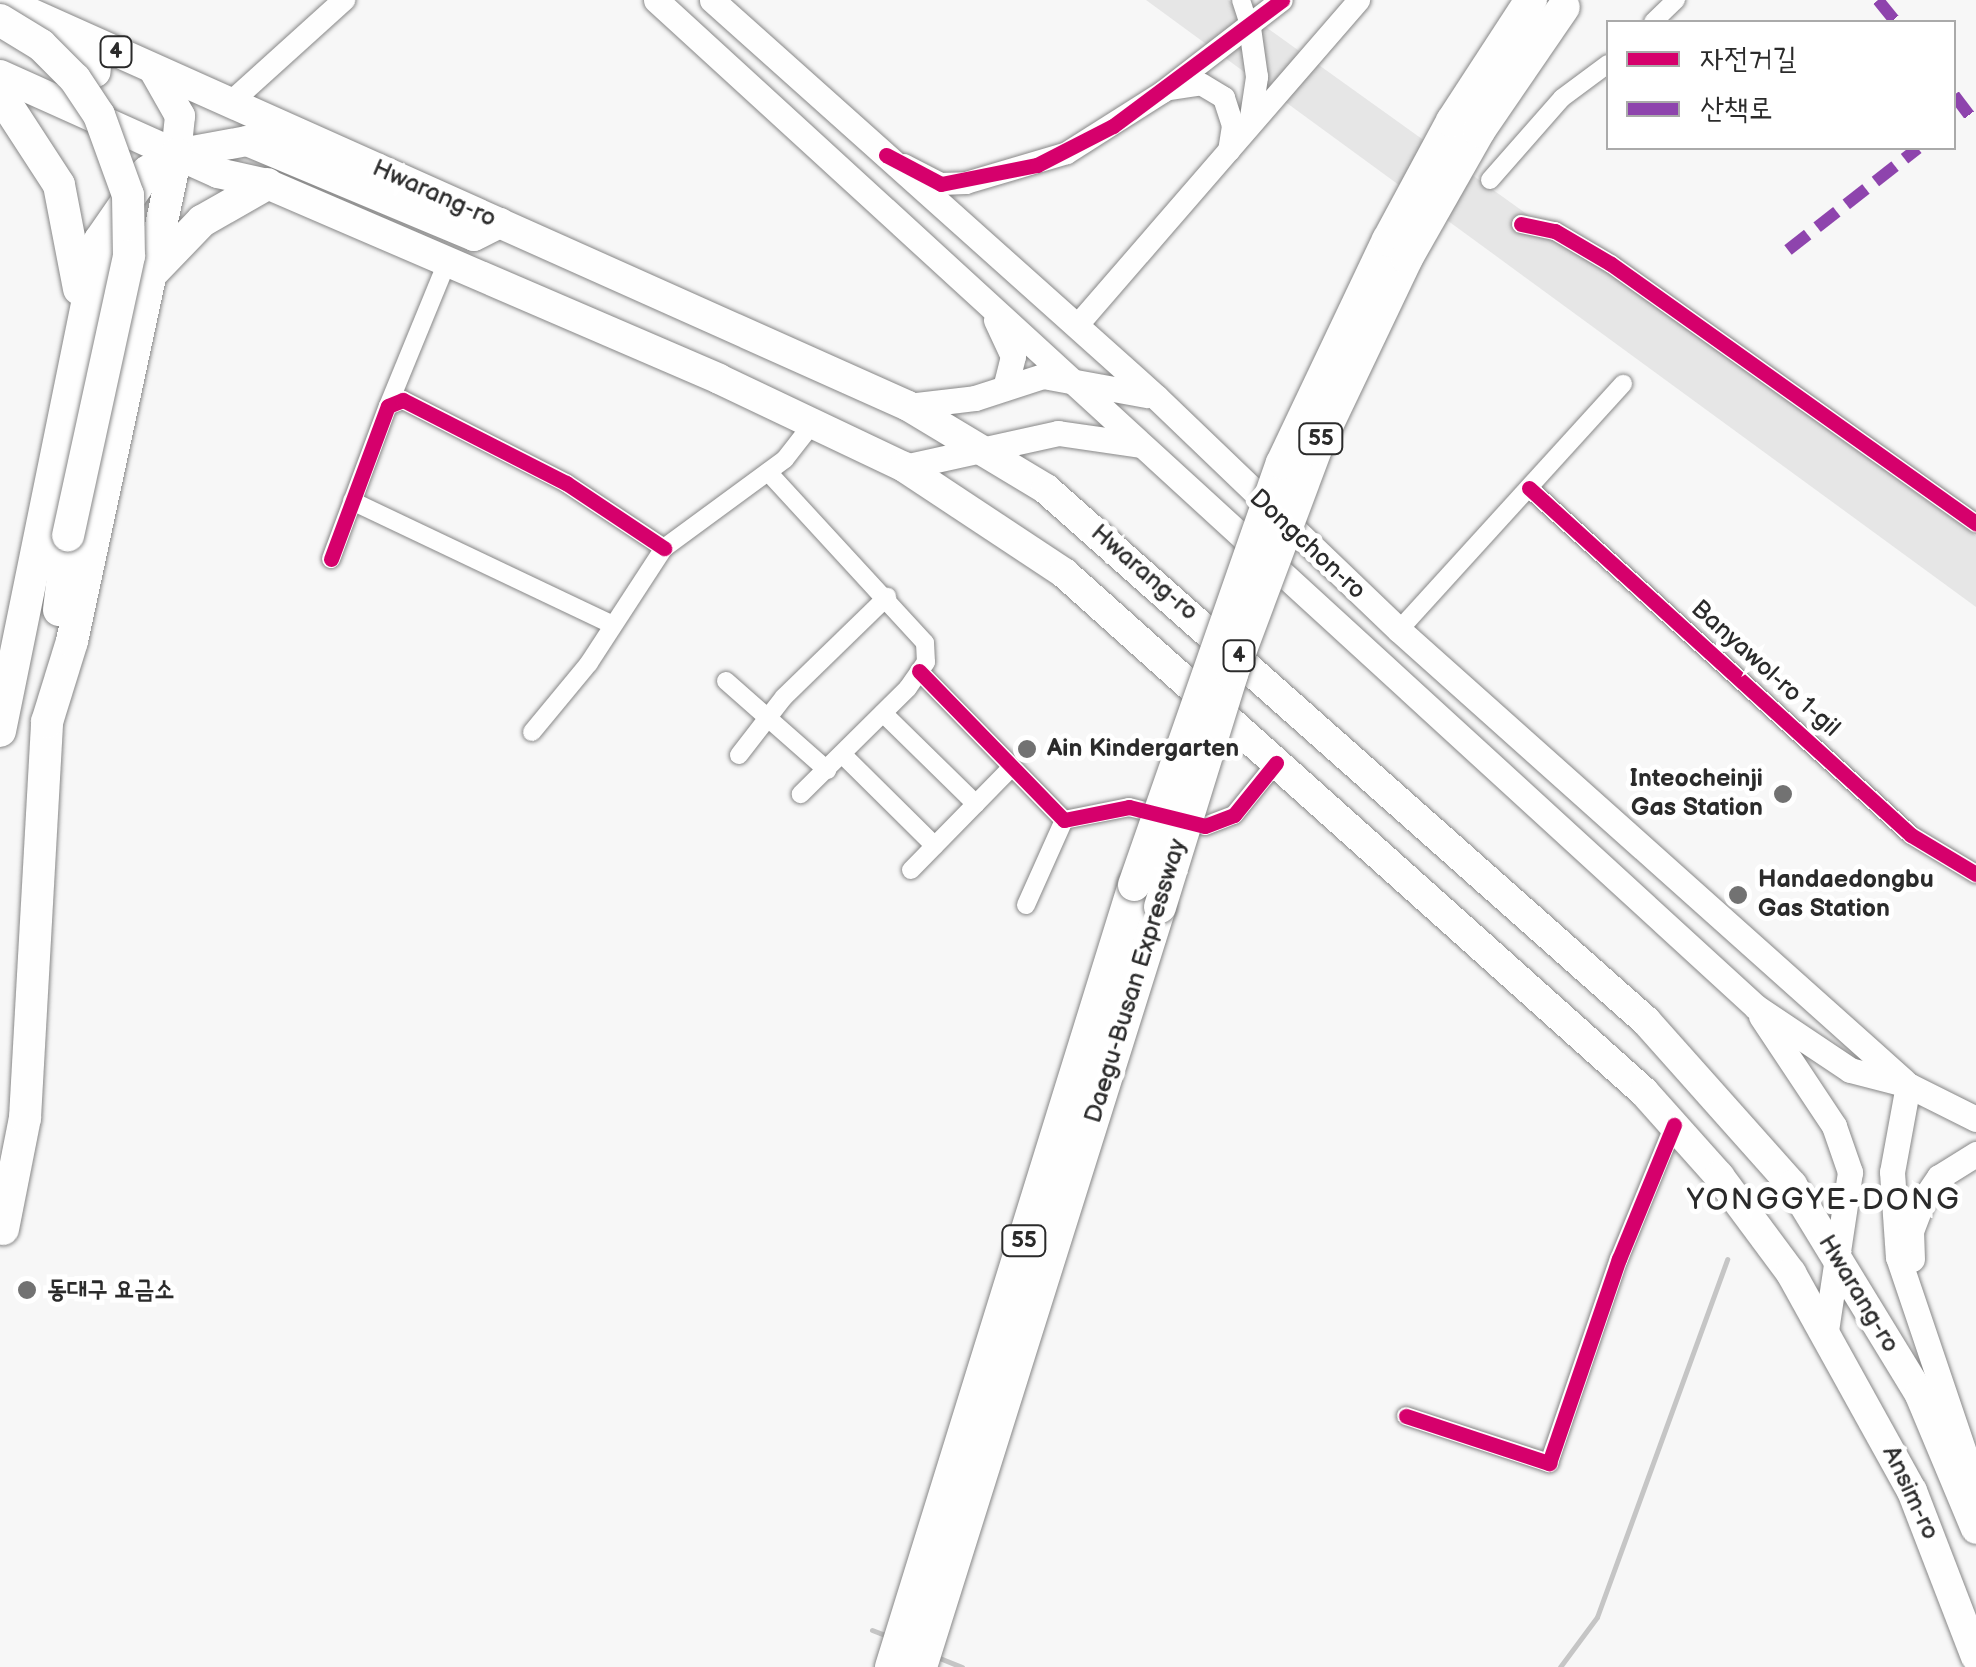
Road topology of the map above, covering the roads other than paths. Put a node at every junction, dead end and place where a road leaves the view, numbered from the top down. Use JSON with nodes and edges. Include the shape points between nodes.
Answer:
{"nodes":[{"id":1,"x":2,"y":0,"type":"edge"},
{"id":2,"x":344,"y":0,"type":"edge"},
{"id":3,"x":656,"y":0,"type":"edge"},
{"id":4,"x":712,"y":0,"type":"edge"},
{"id":5,"x":1240,"y":0,"type":"edge"},
{"id":6,"x":1282,"y":0,"type":"edge"},
{"id":7,"x":1358,"y":0,"type":"edge"},
{"id":8,"x":1531,"y":0,"type":"edge"},
{"id":9,"x":1676,"y":0,"type":"edge"},
{"id":10,"x":1566,"y":4,"type":"edge"},
{"id":11,"x":0,"y":20,"type":"edge"},
{"id":12,"x":1655,"y":20,"type":"edge"},
{"id":13,"x":1250,"y":28,"type":"junction"},
{"id":14,"x":0,"y":31,"type":"edge"},
{"id":15,"x":100,"y":45,"type":"junction"},
{"id":16,"x":1606,"y":65,"type":"edge"},
{"id":17,"x":153,"y":69,"type":"junction"},
{"id":18,"x":0,"y":75,"type":"edge"},
{"id":19,"x":1162,"y":92,"type":"junction"},
{"id":20,"x":0,"y":94,"type":"edge"},
{"id":21,"x":230,"y":103,"type":"junction"},
{"id":22,"x":231,"y":142,"type":"junction"},
{"id":23,"x":1236,"y":145,"type":"junction"},
{"id":24,"x":176,"y":154,"type":"junction"},
{"id":25,"x":886,"y":155,"type":"junction"},
{"id":26,"x":1490,"y":180,"type":"dead end"},
{"id":27,"x":267,"y":184,"type":"junction"},
{"id":28,"x":368,"y":189,"type":"junction"},
{"id":29,"x":356,"y":223,"type":"junction"},
{"id":30,"x":500,"y":223,"type":"junction"},
{"id":31,"x":1521,"y":224,"type":"dead end"},
{"id":32,"x":447,"y":262,"type":"junction"},
{"id":33,"x":151,"y":274,"type":"junction"},
{"id":34,"x":986,"y":303,"type":"junction"},
{"id":35,"x":81,"y":316,"type":"junction"},
{"id":36,"x":1077,"y":326,"type":"junction"},
{"id":37,"x":1048,"y":359,"type":"junction"},
{"id":38,"x":1068,"y":378,"type":"junction"},
{"id":39,"x":1623,"y":384,"type":"dead end"},
{"id":40,"x":1005,"y":387,"type":"junction"},
{"id":41,"x":1156,"y":398,"type":"junction"},
{"id":42,"x":388,"y":406,"type":"junction"},
{"id":43,"x":908,"y":406,"type":"junction"},
{"id":44,"x":813,"y":424,"type":"junction"},
{"id":45,"x":1144,"y":446,"type":"junction"},
{"id":46,"x":983,"y":449,"type":"junction"},
{"id":47,"x":904,"y":467,"type":"junction"},
{"id":48,"x":768,"y":472,"type":"junction"},
{"id":49,"x":1529,"y":488,"type":"junction"},
{"id":50,"x":352,"y":501,"type":"junction"},
{"id":51,"x":1976,"y":523,"type":"edge"},
{"id":52,"x":68,"y":535,"type":"junction"},
{"id":53,"x":664,"y":548,"type":"junction"},
{"id":54,"x":332,"y":559,"type":"dead end"},
{"id":55,"x":887,"y":597,"type":"junction"},
{"id":56,"x":613,"y":626,"type":"junction"},
{"id":57,"x":1399,"y":630,"type":"junction"},
{"id":58,"x":920,"y":671,"type":"junction"},
{"id":59,"x":726,"y":682,"type":"dead end"},
{"id":60,"x":883,"y":713,"type":"junction"},
{"id":61,"x":768,"y":717,"type":"junction"},
{"id":62,"x":2,"y":719,"type":"edge"},
{"id":63,"x":47,"y":722,"type":"junction"},
{"id":64,"x":532,"y":732,"type":"dead end"},
{"id":65,"x":739,"y":755,"type":"dead end"},
{"id":66,"x":843,"y":755,"type":"junction"},
{"id":67,"x":1276,"y":763,"type":"junction"},
{"id":68,"x":827,"y":770,"type":"junction"},
{"id":69,"x":1010,"y":770,"type":"junction"},
{"id":70,"x":801,"y":794,"type":"dead end"},
{"id":71,"x":976,"y":804,"type":"junction"},
{"id":72,"x":1064,"y":820,"type":"junction"},
{"id":73,"x":935,"y":846,"type":"junction"},
{"id":74,"x":911,"y":870,"type":"dead end"},
{"id":75,"x":1976,"y":874,"type":"edge"},
{"id":76,"x":1026,"y":905,"type":"dead end"},
{"id":77,"x":1756,"y":1008,"type":"junction"},
{"id":78,"x":1908,"y":1085,"type":"junction"},
{"id":79,"x":1976,"y":1119,"type":"edge"},
{"id":80,"x":1674,"y":1125,"type":"junction"},
{"id":81,"x":1976,"y":1154,"type":"edge"},
{"id":82,"x":2,"y":1229,"type":"dead end"},
{"id":83,"x":1840,"y":1263,"type":"junction"},
{"id":84,"x":1914,"y":1308,"type":"junction"},
{"id":85,"x":1826,"y":1338,"type":"junction"},
{"id":86,"x":1406,"y":1416,"type":"dead end"},
{"id":87,"x":1970,"y":1459,"type":"edge"},
{"id":88,"x":1976,"y":1487,"type":"edge"},
{"id":89,"x":1976,"y":1530,"type":"edge"},
{"id":90,"x":927,"y":1601,"type":"junction"},
{"id":91,"x":1976,"y":1657,"type":"edge"},
{"id":92,"x":891,"y":1667,"type":"edge"},
{"id":93,"x":921,"y":1667,"type":"edge"}],
"edges":[{"from":1,"to":15,"type":"main road","name":"Hwarang-ro","number":"4"},
{"from":2,"to":21,"type":"street"},
{"from":3,"to":34,"type":"main road"},
{"from":4,"to":25,"type":"main road","name":"Dongchon-ro"},
{"from":5,"to":13,"type":"street"},
{"from":6,"to":13,"type":"street"},
{"from":7,"to":23,"type":"street"},
{"from":8,"to":90,"type":"highway","name":"Daegu-Busan Expressway","number":"55","bridge":true,"via":[[1452,122],[1282,463],[1134,885]]},
{"from":9,"to":12,"type":"street"},
{"from":10,"to":90,"type":"highway","name":"Daegu-Busan Expressway","number":"55","bridge":true,"via":[[1479,131],[1407,258],[1316,449],[1232,674]]},
{"from":11,"to":52,"type":"highway","bridge":true,"via":[[42,45],[76,79],[99,114],[128,195],[129,256]]},
{"from":13,"to":19,"type":"street"},
{"from":13,"to":23,"type":"street","via":[[1257,94]]},
{"from":14,"to":15,"type":"main road","via":[[96,72]]},
{"from":15,"to":17,"type":"main road","name":"Hwarang-ro","number":"4"},
{"from":16,"to":26,"type":"street","via":[[1562,98]]},
{"from":17,"to":21,"type":"main road","name":"Hwarang-ro","number":"4"},
{"from":17,"to":24,"type":"main road","via":[[180,116]]},
{"from":18,"to":24,"type":"main road","name":"Hwarang-ro"},
{"from":19,"to":23,"type":"street","via":[[1201,84],[1224,98]]},
{"from":19,"to":25,"type":"street","via":[[1067,153],[1003,175],[941,184]]},
{"from":20,"to":35,"type":"highway","via":[[59,185],[74,241]]},
{"from":21,"to":22,"type":"main road","via":[[224,116]]},
{"from":21,"to":30,"type":"main road","name":"Hwarang-ro","number":"4"},
{"from":22,"to":24,"type":"main road"},
{"from":22,"to":27,"type":"main road"},
{"from":22,"to":28,"type":"main road","via":[[277,149]]},
{"from":23,"to":36,"type":"street"},
{"from":24,"to":27,"type":"main road","name":"Hwarang-ro"},
{"from":24,"to":33,"type":"highway"},
{"from":24,"to":35,"type":"highway","via":[[147,172],[119,204],[100,240]]},
{"from":25,"to":36,"type":"main road","name":"Dongchon-ro"},
{"from":27,"to":29,"type":"main road","name":"Hwarang-ro"},
{"from":27,"to":33,"type":"highway","via":[[202,221]]},
{"from":28,"to":29,"type":"main road","via":[[352,205]]},
{"from":28,"to":30,"type":"main road","via":[[474,236]]},
{"from":29,"to":32,"type":"main road","name":"Hwarang-ro"},
{"from":30,"to":43,"type":"main road","name":"Hwarang-ro","number":"4"},
{"from":31,"to":51,"type":"street","via":[[1554,232],[1611,264]]},
{"from":32,"to":42,"type":"street"},
{"from":32,"to":44,"type":"main road","name":"Hwarang-ro"},
{"from":33,"to":63,"type":"highway","via":[[72,641]]},
{"from":34,"to":37,"type":"main road"},
{"from":34,"to":40,"type":"main road","via":[[1014,356]]},
{"from":35,"to":62,"type":"highway"},
{"from":36,"to":37,"type":"main road"},
{"from":36,"to":41,"type":"main road","name":"Dongchon-ro"},
{"from":37,"to":38,"type":"main road"},
{"from":38,"to":40,"type":"main road","via":[[1043,376]]},
{"from":38,"to":41,"type":"main road"},
{"from":38,"to":45,"type":"main road"},
{"from":39,"to":49,"type":"street"},
{"from":40,"to":43,"type":"main road"},
{"from":41,"to":57,"type":"main road","name":"Dongchon-ro"},
{"from":42,"to":50,"type":"street"},
{"from":42,"to":53,"type":"street","via":[[403,400],[431,412],[566,483]]},
{"from":43,"to":46,"type":"main road","name":"Hwarang-ro","number":"4"},
{"from":44,"to":47,"type":"main road","name":"Hwarang-ro"},
{"from":44,"to":48,"type":"street"},
{"from":45,"to":46,"type":"main road","via":[[1058,433]]},
{"from":45,"to":77,"type":"main road"},
{"from":46,"to":47,"type":"main road"},
{"from":46,"to":83,"type":"main road","name":"Hwarang-ro","number":"4","via":[[1046,489],[1132,560],[1646,1021],[1792,1185]]},
{"from":47,"to":67,"type":"main road","name":"Hwarang-ro","via":[[1064,572]]},
{"from":48,"to":53,"type":"street"},
{"from":48,"to":55,"type":"street"},
{"from":49,"to":57,"type":"street"},
{"from":49,"to":75,"type":"street","name":"Banyawol-ro 1-gil","via":[[1911,835]]},
{"from":50,"to":54,"type":"street"},
{"from":50,"to":56,"type":"street"},
{"from":52,"to":62,"type":"highway"},
{"from":52,"to":63,"type":"highway"},
{"from":53,"to":56,"type":"street"},
{"from":55,"to":58,"type":"street","via":[[924,643]]},
{"from":55,"to":61,"type":"street"},
{"from":56,"to":64,"type":"street"},
{"from":57,"to":78,"type":"main road","name":"Dongchon-ro"},
{"from":58,"to":60,"type":"street"},
{"from":58,"to":69,"type":"street"},
{"from":59,"to":61,"type":"street"},
{"from":60,"to":66,"type":"street"},
{"from":60,"to":71,"type":"street"},
{"from":61,"to":65,"type":"street"},
{"from":61,"to":68,"type":"street"},
{"from":63,"to":82,"type":"highway","via":[[25,1118]]},
{"from":66,"to":68,"type":"street"},
{"from":66,"to":73,"type":"street"},
{"from":67,"to":72,"type":"street","via":[[1234,814],[1205,826],[1129,806]]},
{"from":67,"to":80,"type":"main road","name":"Hwarang-ro"},
{"from":68,"to":70,"type":"street"},
{"from":69,"to":71,"type":"street"},
{"from":69,"to":72,"type":"street"},
{"from":71,"to":73,"type":"street"},
{"from":72,"to":76,"type":"street"},
{"from":73,"to":74,"type":"street"},
{"from":77,"to":78,"type":"main road","via":[[1850,1070]]},
{"from":77,"to":83,"type":"main road","via":[[1834,1126],[1850,1172]]},
{"from":78,"to":79,"type":"main road"},
{"from":78,"to":84,"type":"main road","via":[[1892,1172],[1898,1257]]},
{"from":80,"to":85,"type":"main road","name":"Hwarang-ro","via":[[1756,1220]]},
{"from":80,"to":86,"type":"street","via":[[1618,1259],[1550,1462]]},
{"from":81,"to":84,"type":"main road","via":[[1939,1176],[1922,1202],[1911,1231]]},
{"from":83,"to":85,"type":"main road"},
{"from":83,"to":89,"type":"main road","name":"Hwarang-ro","number":"4","via":[[1920,1395]]},
{"from":84,"to":87,"type":"main road"},
{"from":85,"to":91,"type":"main road","name":"Ansim-ro","via":[[1912,1491]]},
{"from":87,"to":88,"type":"main road"},
{"from":90,"to":92,"type":"highway","name":"Daegu-Busan Expressway","number":"55"},
{"from":90,"to":93,"type":"highway","name":"Daegu-Busan Expressway","number":"55"}]}
